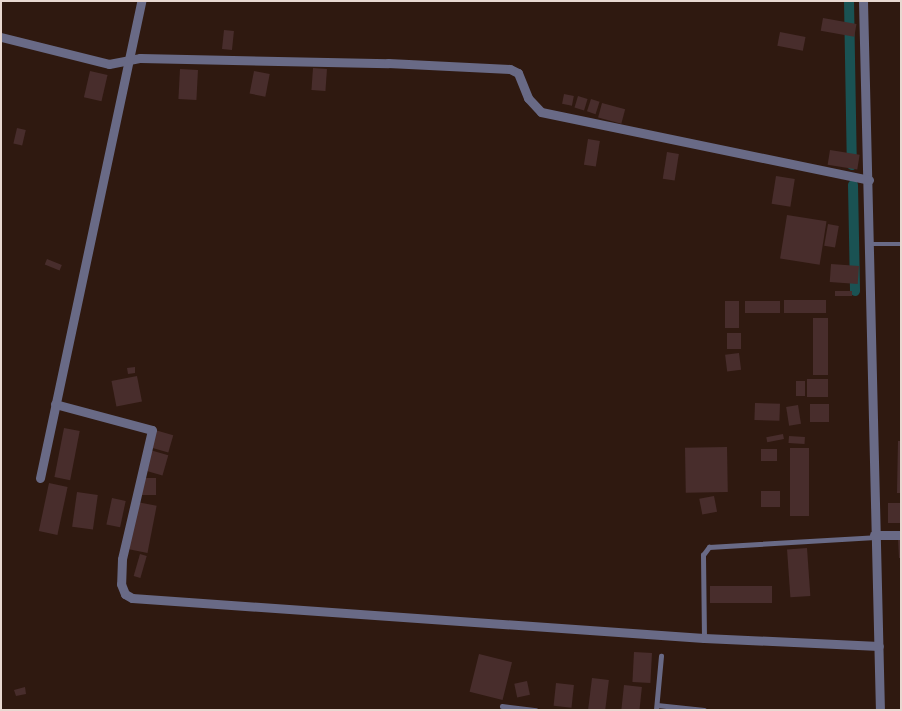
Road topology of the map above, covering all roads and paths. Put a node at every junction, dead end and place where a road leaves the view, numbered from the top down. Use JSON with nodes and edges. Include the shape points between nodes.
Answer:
{"nodes":[{"id":1,"x":141,"y":1,"type":"edge"},
{"id":2,"x":863,"y":1,"type":"edge"},
{"id":3,"x":1,"y":37,"type":"edge"},
{"id":4,"x":128,"y":58,"type":"junction"},
{"id":5,"x":869,"y":180,"type":"junction"},
{"id":6,"x":870,"y":244,"type":"junction"},
{"id":7,"x":901,"y":244,"type":"edge"},
{"id":8,"x":55,"y":404,"type":"junction"},
{"id":9,"x":40,"y":478,"type":"dead end"},
{"id":10,"x":901,"y":535,"type":"edge"},
{"id":11,"x":874,"y":536,"type":"junction"},
{"id":12,"x":704,"y":638,"type":"junction"},
{"id":13,"x":879,"y":646,"type":"junction"},
{"id":14,"x":660,"y":656,"type":"dead end"},
{"id":15,"x":502,"y":706,"type":"dead end"},
{"id":16,"x":656,"y":707,"type":"edge"},
{"id":17,"x":536,"y":710,"type":"edge"},
{"id":18,"x":704,"y":710,"type":"edge"},
{"id":19,"x":880,"y":710,"type":"edge"}],
"edges":[{"from":1,"to":4,"type":"street"},
{"from":2,"to":5,"type":"street"},
{"from":3,"to":4,"type":"street","via":[[108,64]]},
{"from":4,"to":5,"type":"street","via":[[510,69],[518,73],[528,98],[540,112]]},
{"from":4,"to":8,"type":"street","via":[[88,260]]},
{"from":5,"to":6,"type":"street"},
{"from":6,"to":7,"type":"lane"},
{"from":6,"to":11,"type":"street"},
{"from":8,"to":9,"type":"street"},
{"from":8,"to":12,"type":"street","via":[[152,430],[122,559],[121,584],[128,596]]},
{"from":10,"to":11,"type":"street"},
{"from":11,"to":12,"type":"lane","via":[[709,547],[703,555]]},
{"from":11,"to":13,"type":"street"},
{"from":12,"to":13,"type":"street"},
{"from":13,"to":19,"type":"street"},
{"from":14,"to":16,"type":"lane"},
{"from":15,"to":17,"type":"lane"},
{"from":16,"to":18,"type":"lane"}]}
